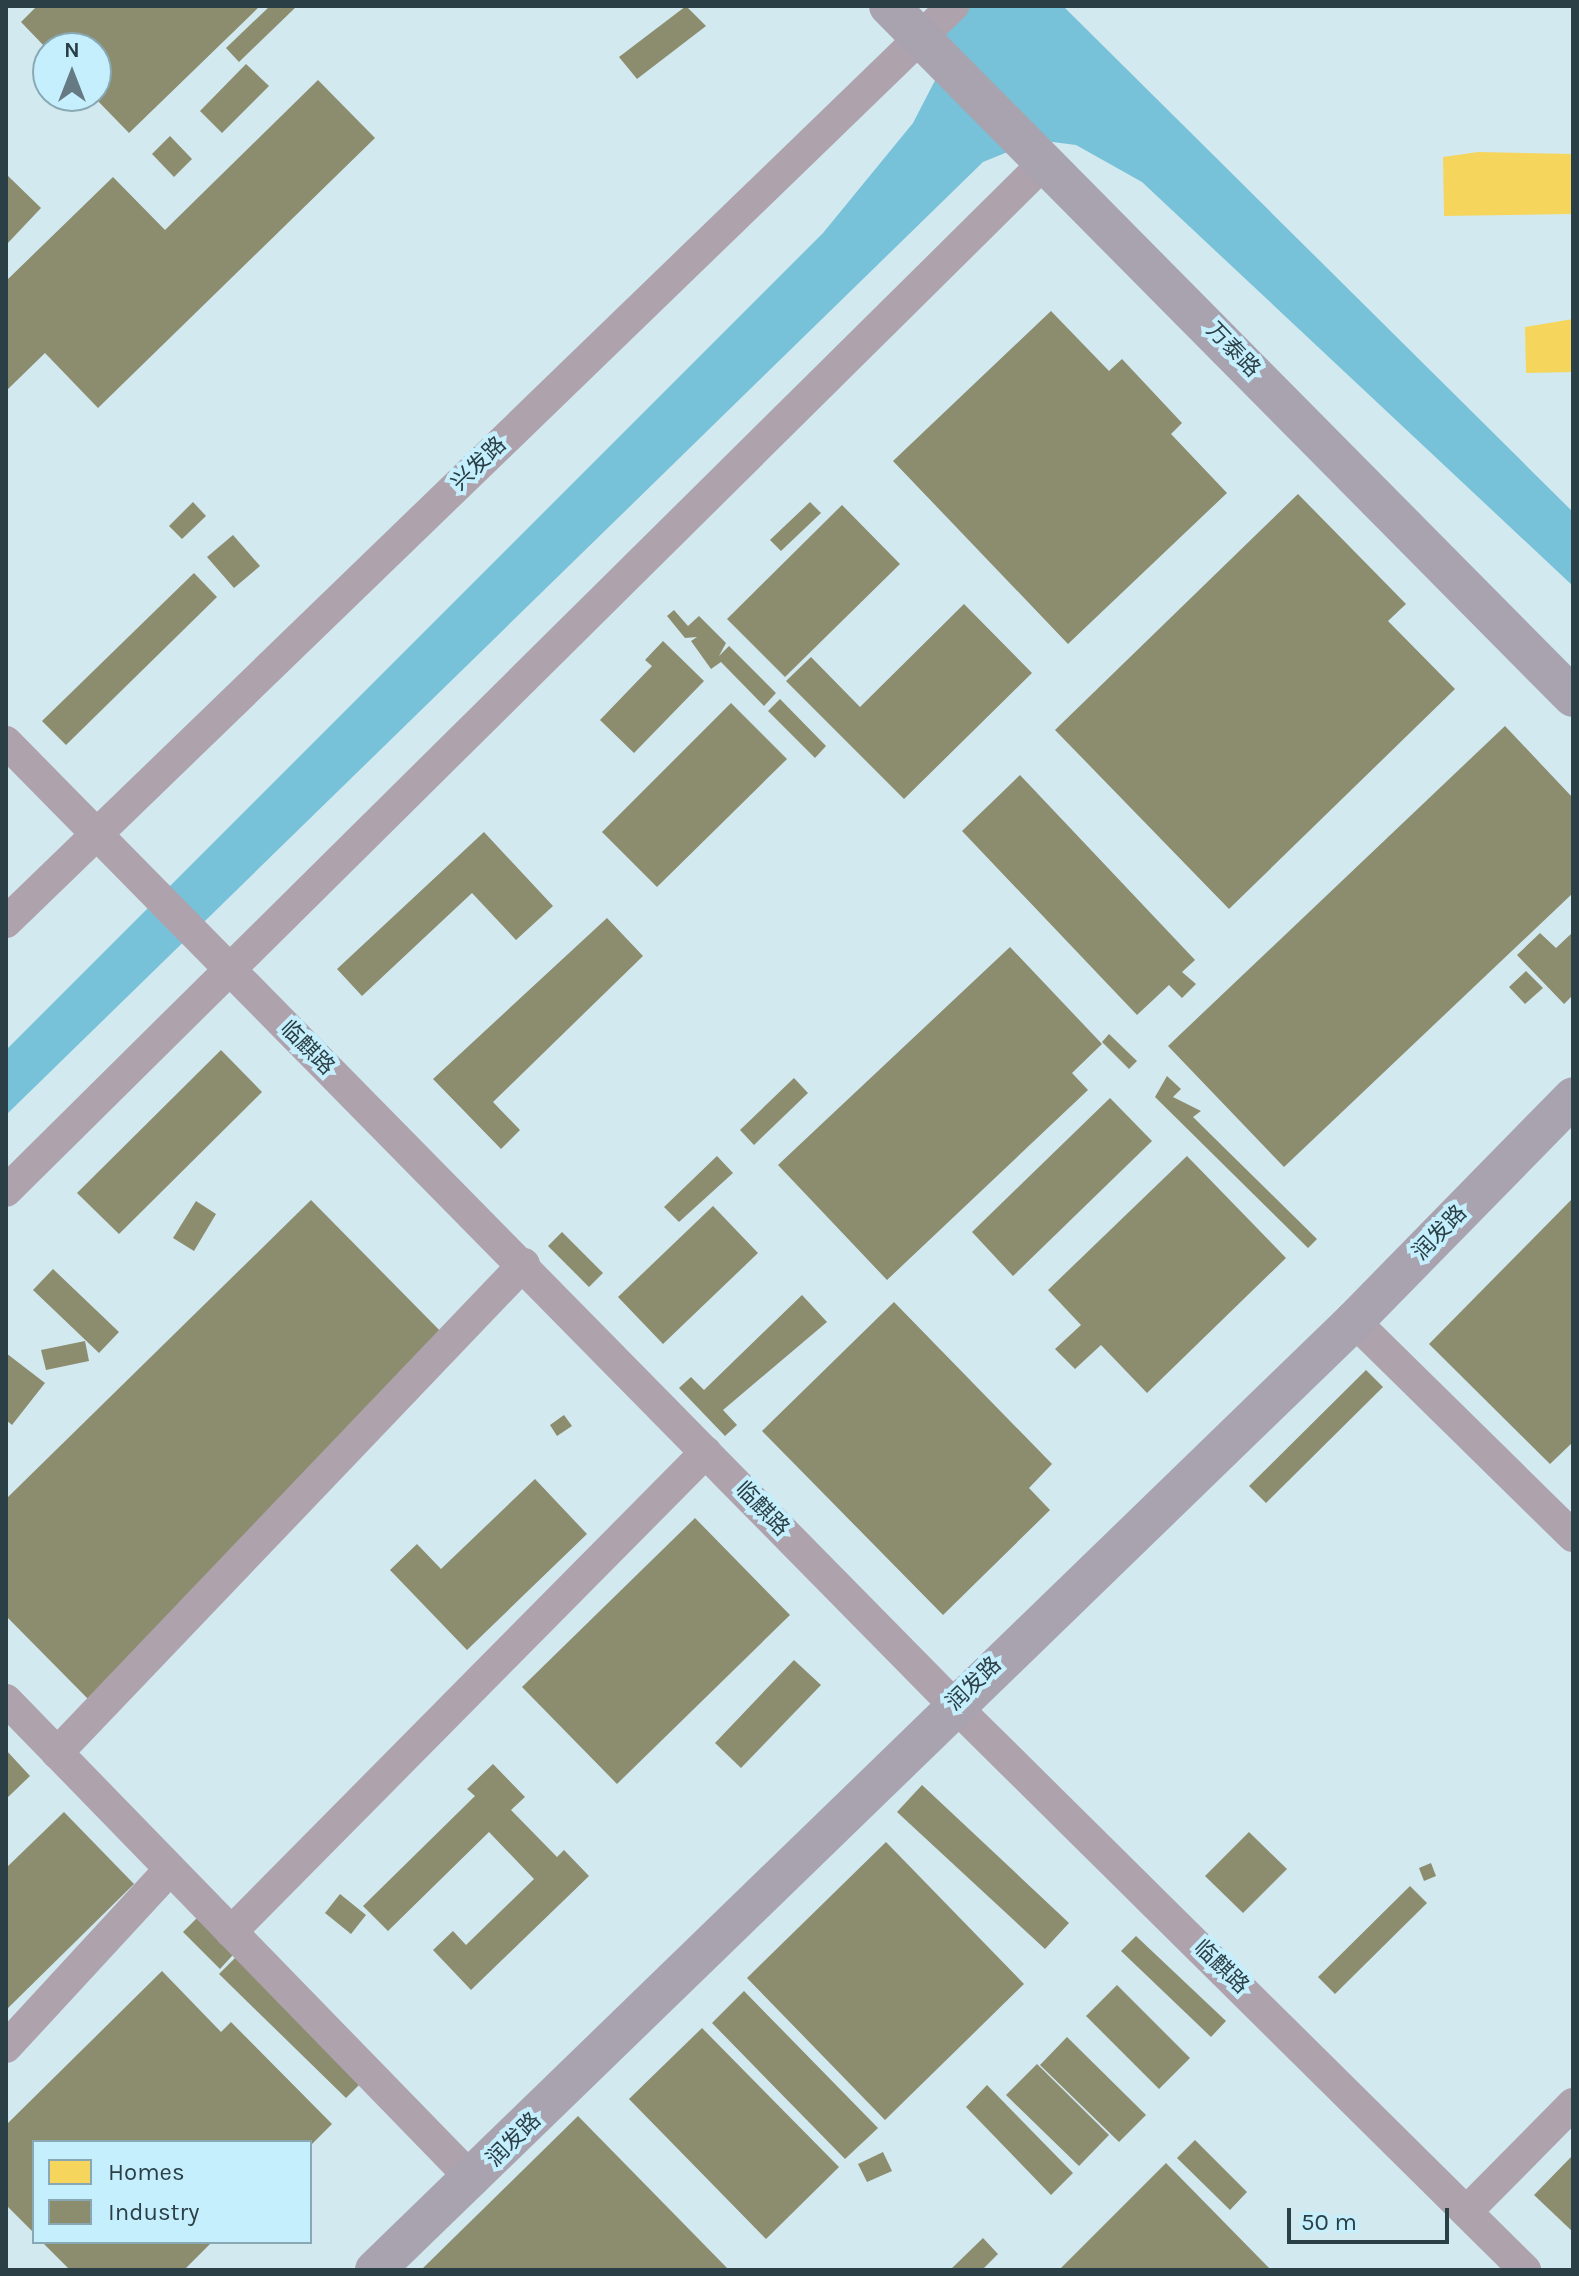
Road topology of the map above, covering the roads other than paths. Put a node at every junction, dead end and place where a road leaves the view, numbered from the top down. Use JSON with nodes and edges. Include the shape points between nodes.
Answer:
{"nodes":[{"id":1,"x":889,"y":6,"type":"edge"},
{"id":2,"x":953,"y":7,"type":"edge"},
{"id":3,"x":922,"y":37,"type":"junction"},
{"id":4,"x":1047,"y":160,"type":"junction"},
{"id":5,"x":1573,"y":697,"type":"edge"},
{"id":6,"x":6,"y":742,"type":"edge"},
{"id":7,"x":96,"y":833,"type":"junction"},
{"id":8,"x":6,"y":922,"type":"edge"},
{"id":9,"x":229,"y":970,"type":"junction"},
{"id":10,"x":1573,"y":1097,"type":"edge"},
{"id":11,"x":6,"y":1191,"type":"edge"},
{"id":12,"x":524,"y":1264,"type":"junction"},
{"id":13,"x":1354,"y":1321,"type":"junction"},
{"id":14,"x":706,"y":1452,"type":"junction"},
{"id":15,"x":1573,"y":1536,"type":"edge"},
{"id":16,"x":6,"y":1700,"type":"edge"},
{"id":17,"x":953,"y":1704,"type":"junction"},
{"id":18,"x":57,"y":1753,"type":"junction"},
{"id":19,"x":170,"y":1869,"type":"junction"},
{"id":20,"x":231,"y":1932,"type":"junction"},
{"id":21,"x":6,"y":2047,"type":"edge"},
{"id":22,"x":1573,"y":2104,"type":"edge"},
{"id":23,"x":473,"y":2180,"type":"junction"},
{"id":24,"x":1468,"y":2210,"type":"junction"},
{"id":25,"x":375,"y":2270,"type":"edge"},
{"id":26,"x":1525,"y":2270,"type":"edge"}],
"edges":[{"from":1,"to":3,"type":"main road","name":"万泰路"},
{"from":2,"to":3,"type":"street","name":"兴发路"},
{"from":3,"to":4,"type":"main road","name":"万泰路"},
{"from":3,"to":7,"type":"street","name":"兴发路"},
{"from":4,"to":5,"type":"main road","name":"万泰路"},
{"from":4,"to":9,"type":"street"},
{"from":6,"to":7,"type":"street","name":"临麒路"},
{"from":7,"to":8,"type":"street","name":"兴发路"},
{"from":7,"to":9,"type":"street","name":"临麒路"},
{"from":9,"to":11,"type":"street"},
{"from":9,"to":12,"type":"street","name":"临麒路"},
{"from":10,"to":13,"type":"main road","name":"润发路"},
{"from":12,"to":14,"type":"street","name":"临麒路"},
{"from":12,"to":18,"type":"street"},
{"from":13,"to":15,"type":"street"},
{"from":13,"to":17,"type":"main road","name":"润发路"},
{"from":14,"to":17,"type":"street","name":"临麒路"},
{"from":14,"to":20,"type":"street"},
{"from":16,"to":18,"type":"street"},
{"from":17,"to":23,"type":"main road","name":"润发路"},
{"from":17,"to":24,"type":"street","name":"临麒路"},
{"from":18,"to":19,"type":"street"},
{"from":19,"to":20,"type":"street"},
{"from":19,"to":21,"type":"street"},
{"from":20,"to":23,"type":"street"},
{"from":22,"to":24,"type":"street"},
{"from":23,"to":25,"type":"main road","name":"润发路"},
{"from":24,"to":26,"type":"street","name":"临麒路"}]}
